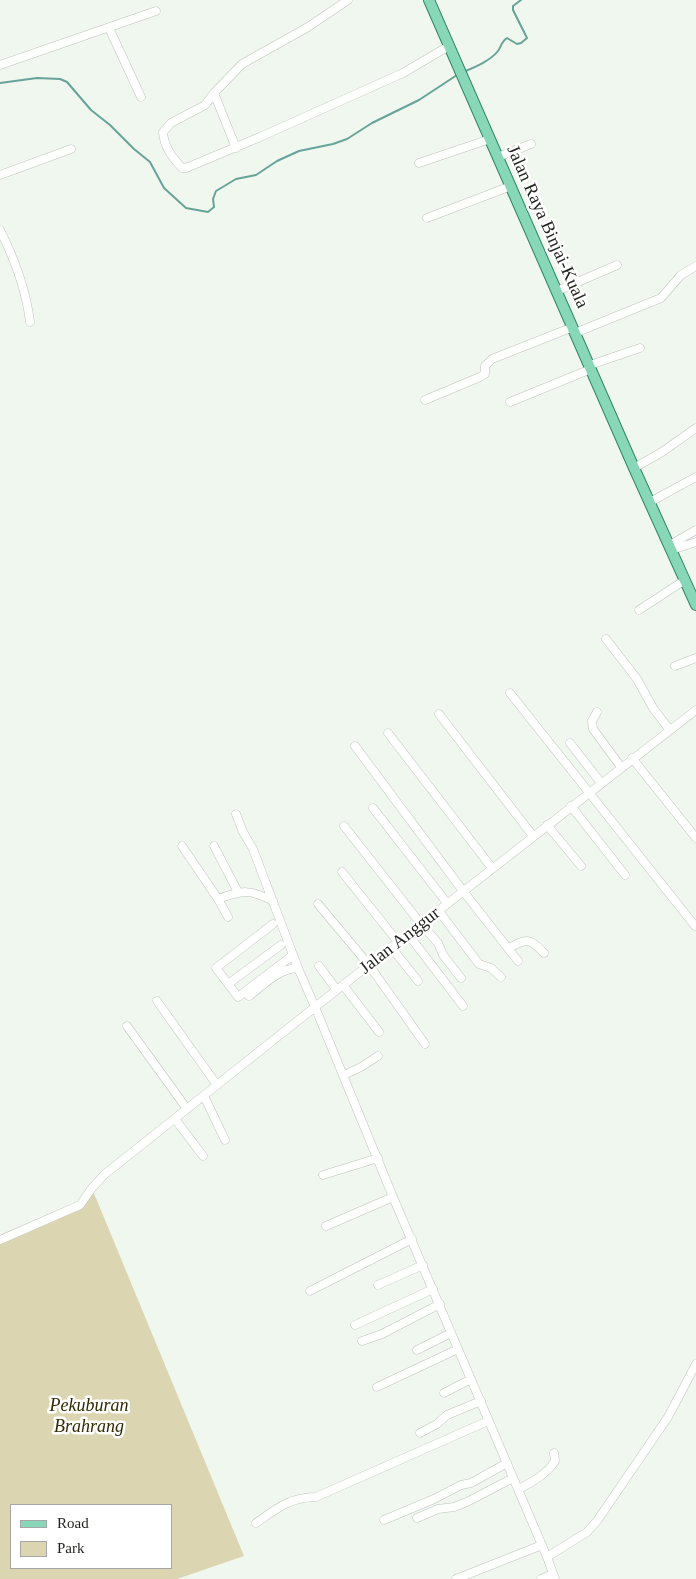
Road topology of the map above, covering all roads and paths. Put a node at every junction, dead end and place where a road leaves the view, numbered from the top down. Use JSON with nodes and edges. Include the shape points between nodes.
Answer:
{"nodes":[{"id":1,"x":348,"y":0,"type":"edge"},
{"id":2,"x":429,"y":0,"type":"edge"},
{"id":3,"x":156,"y":11,"type":"dead end"},
{"id":4,"x":109,"y":28,"type":"junction"},
{"id":5,"x":449,"y":46,"type":"junction"},
{"id":6,"x":0,"y":65,"type":"edge"},
{"id":7,"x":214,"y":92,"type":"junction"},
{"id":8,"x":141,"y":97,"type":"dead end"},
{"id":9,"x":490,"y":139,"type":"junction"},
{"id":10,"x":530,"y":144,"type":"dead end"},
{"id":11,"x":236,"y":148,"type":"junction"},
{"id":12,"x":71,"y":149,"type":"dead end"},
{"id":13,"x":498,"y":157,"type":"junction"},
{"id":14,"x":419,"y":163,"type":"dead end"},
{"id":15,"x":0,"y":175,"type":"edge"},
{"id":16,"x":511,"y":186,"type":"junction"},
{"id":17,"x":427,"y":218,"type":"dead end"},
{"id":18,"x":0,"y":230,"type":"edge"},
{"id":19,"x":617,"y":265,"type":"dead end"},
{"id":20,"x":696,"y":266,"type":"edge"},
{"id":21,"x":557,"y":292,"type":"junction"},
{"id":22,"x":30,"y":322,"type":"dead end"},
{"id":23,"x":574,"y":330,"type":"junction"},
{"id":24,"x":640,"y":348,"type":"dead end"},
{"id":25,"x":590,"y":367,"type":"junction"},
{"id":26,"x":425,"y":400,"type":"dead end"},
{"id":27,"x":510,"y":402,"type":"dead end"},
{"id":28,"x":696,"y":428,"type":"edge"},
{"id":29,"x":634,"y":468,"type":"junction"},
{"id":30,"x":696,"y":477,"type":"edge"},
{"id":31,"x":650,"y":502,"type":"junction"},
{"id":32,"x":696,"y":530,"type":"edge"},
{"id":33,"x":696,"y":542,"type":"edge"},
{"id":34,"x":671,"y":548,"type":"junction"},
{"id":35,"x":685,"y":580,"type":"junction"},
{"id":36,"x":696,"y":605,"type":"edge"},
{"id":37,"x":639,"y":610,"type":"dead end"},
{"id":38,"x":606,"y":639,"type":"dead end"},
{"id":39,"x":696,"y":658,"type":"edge"},
{"id":40,"x":675,"y":666,"type":"dead end"},
{"id":41,"x":510,"y":693,"type":"dead end"},
{"id":42,"x":696,"y":710,"type":"edge"},
{"id":43,"x":597,"y":712,"type":"dead end"},
{"id":44,"x":440,"y":714,"type":"dead end"},
{"id":45,"x":669,"y":729,"type":"junction"},
{"id":46,"x":388,"y":733,"type":"dead end"},
{"id":47,"x":570,"y":743,"type":"dead end"},
{"id":48,"x":355,"y":746,"type":"dead end"},
{"id":49,"x":632,"y":758,"type":"junction"},
{"id":50,"x":621,"y":767,"type":"junction"},
{"id":51,"x":601,"y":783,"type":"junction"},
{"id":52,"x":588,"y":792,"type":"junction"},
{"id":53,"x":572,"y":806,"type":"junction"},
{"id":54,"x":373,"y":808,"type":"dead end"},
{"id":55,"x":236,"y":814,"type":"dead end"},
{"id":56,"x":547,"y":825,"type":"junction"},
{"id":57,"x":344,"y":826,"type":"dead end"},
{"id":58,"x":532,"y":836,"type":"junction"},
{"id":59,"x":696,"y":838,"type":"edge"},
{"id":60,"x":182,"y":846,"type":"dead end"},
{"id":61,"x":214,"y":846,"type":"dead end"},
{"id":62,"x":581,"y":866,"type":"dead end"},
{"id":63,"x":492,"y":868,"type":"junction"},
{"id":64,"x":342,"y":872,"type":"dead end"},
{"id":65,"x":625,"y":876,"type":"dead end"},
{"id":66,"x":463,"y":891,"type":"junction"},
{"id":67,"x":238,"y":892,"type":"junction"},
{"id":68,"x":218,"y":899,"type":"junction"},
{"id":69,"x":273,"y":901,"type":"junction"},
{"id":70,"x":447,"y":903,"type":"junction"},
{"id":71,"x":318,"y":904,"type":"dead end"},
{"id":72,"x":438,"y":910,"type":"junction"},
{"id":73,"x":228,"y":917,"type":"dead end"},
{"id":74,"x":273,"y":924,"type":"dead end"},
{"id":75,"x":421,"y":924,"type":"junction"},
{"id":76,"x":695,"y":926,"type":"edge"},
{"id":77,"x":408,"y":934,"type":"junction"},
{"id":78,"x":281,"y":944,"type":"dead end"},
{"id":79,"x":395,"y":944,"type":"junction"},
{"id":80,"x":509,"y":948,"type":"junction"},
{"id":81,"x":544,"y":953,"type":"dead end"},
{"id":82,"x":293,"y":955,"type":"junction"},
{"id":83,"x":518,"y":961,"type":"dead end"},
{"id":84,"x":369,"y":965,"type":"junction"},
{"id":85,"x":319,"y":966,"type":"dead end"},
{"id":86,"x":298,"y":968,"type":"junction"},
{"id":87,"x":501,"y":977,"type":"dead end"},
{"id":88,"x":461,"y":978,"type":"dead end"},
{"id":89,"x":418,"y":981,"type":"dead end"},
{"id":90,"x":228,"y":984,"type":"junction"},
{"id":91,"x":340,"y":988,"type":"junction"},
{"id":92,"x":249,"y":996,"type":"dead end"},
{"id":93,"x":157,"y":1001,"type":"dead end"},
{"id":94,"x":316,"y":1006,"type":"junction"},
{"id":95,"x":463,"y":1006,"type":"dead end"},
{"id":96,"x":127,"y":1026,"type":"dead end"},
{"id":97,"x":379,"y":1032,"type":"dead end"},
{"id":98,"x":424,"y":1044,"type":"dead end"},
{"id":99,"x":378,"y":1056,"type":"dead end"},
{"id":100,"x":344,"y":1075,"type":"junction"},
{"id":101,"x":217,"y":1085,"type":"junction"},
{"id":102,"x":204,"y":1096,"type":"junction"},
{"id":103,"x":187,"y":1109,"type":"junction"},
{"id":104,"x":174,"y":1119,"type":"junction"},
{"id":105,"x":225,"y":1140,"type":"dead end"},
{"id":106,"x":203,"y":1156,"type":"dead end"},
{"id":107,"x":378,"y":1158,"type":"junction"},
{"id":108,"x":323,"y":1175,"type":"dead end"},
{"id":109,"x":393,"y":1197,"type":"junction"},
{"id":110,"x":326,"y":1226,"type":"dead end"},
{"id":111,"x":412,"y":1239,"type":"junction"},
{"id":112,"x":0,"y":1240,"type":"edge"},
{"id":113,"x":423,"y":1265,"type":"junction"},
{"id":114,"x":378,"y":1285,"type":"dead end"},
{"id":115,"x":433,"y":1289,"type":"junction"},
{"id":116,"x":310,"y":1291,"type":"dead end"},
{"id":117,"x":440,"y":1304,"type":"junction"},
{"id":118,"x":355,"y":1325,"type":"dead end"},
{"id":119,"x":451,"y":1333,"type":"junction"},
{"id":120,"x":362,"y":1341,"type":"dead end"},
{"id":121,"x":458,"y":1349,"type":"junction"},
{"id":122,"x":416,"y":1350,"type":"dead end"},
{"id":123,"x":696,"y":1364,"type":"edge"},
{"id":124,"x":471,"y":1379,"type":"junction"},
{"id":125,"x":377,"y":1387,"type":"dead end"},
{"id":126,"x":444,"y":1393,"type":"dead end"},
{"id":127,"x":480,"y":1401,"type":"junction"},
{"id":128,"x":488,"y":1421,"type":"junction"},
{"id":129,"x":420,"y":1433,"type":"dead end"},
{"id":130,"x":554,"y":1453,"type":"dead end"},
{"id":131,"x":507,"y":1463,"type":"junction"},
{"id":132,"x":513,"y":1478,"type":"junction"},
{"id":133,"x":518,"y":1489,"type":"junction"},
{"id":134,"x":417,"y":1518,"type":"dead end"},
{"id":135,"x":384,"y":1520,"type":"dead end"},
{"id":136,"x":256,"y":1523,"type":"dead end"},
{"id":137,"x":542,"y":1545,"type":"junction"},
{"id":138,"x":547,"y":1557,"type":"junction"},
{"id":139,"x":554,"y":1577,"type":"edge"},
{"id":140,"x":456,"y":1579,"type":"edge"},
{"id":141,"x":541,"y":1579,"type":"edge"}],
"edges":[{"from":1,"to":7,"type":"street","via":[[242,64]]},
{"from":2,"to":5,"type":"main road","name":"Jalan Raya Binjai-Kuala"},
{"from":3,"to":4,"type":"street"},
{"from":4,"to":6,"type":"street"},
{"from":4,"to":8,"type":"street"},
{"from":5,"to":9,"type":"main road","name":"Jalan Raya Binjai-Kuala"},
{"from":5,"to":11,"type":"street","via":[[403,73]]},
{"from":7,"to":11,"type":"street"},
{"from":7,"to":11,"type":"street","via":[[202,107],[167,126],[163,132],[167,149],[183,169]]},
{"from":9,"to":13,"type":"main road","name":"Jalan Raya Binjai-Kuala"},
{"from":9,"to":14,"type":"street"},
{"from":10,"to":13,"type":"street"},
{"from":12,"to":15,"type":"street"},
{"from":13,"to":16,"type":"main road","name":"Jalan Raya Binjai-Kuala"},
{"from":16,"to":17,"type":"street"},
{"from":16,"to":21,"type":"main road","name":"Jalan Raya Binjai-Kuala"},
{"from":18,"to":22,"type":"street","via":[[21,279]]},
{"from":19,"to":21,"type":"street"},
{"from":20,"to":23,"type":"street","via":[[681,275],[661,298]]},
{"from":21,"to":23,"type":"main road","name":"Jalan Raya Binjai-Kuala"},
{"from":23,"to":25,"type":"main road","name":"Jalan Raya Binjai-Kuala"},
{"from":23,"to":26,"type":"street","via":[[492,359],[485,374]]},
{"from":24,"to":25,"type":"street"},
{"from":25,"to":27,"type":"street"},
{"from":25,"to":29,"type":"main road","name":"Jalan Raya Binjai-Kuala"},
{"from":28,"to":29,"type":"street"},
{"from":29,"to":31,"type":"main road","name":"Jalan Raya Binjai-Kuala"},
{"from":30,"to":31,"type":"street"},
{"from":31,"to":34,"type":"main road","name":"Jalan Raya Binjai-Kuala"},
{"from":32,"to":34,"type":"street"},
{"from":33,"to":34,"type":"street"},
{"from":34,"to":35,"type":"main road","name":"Jalan Raya Binjai-Kuala"},
{"from":35,"to":36,"type":"main road","name":"Jalan Raya Binjai-Kuala"},
{"from":35,"to":37,"type":"street"},
{"from":38,"to":45,"type":"street"},
{"from":39,"to":40,"type":"street"},
{"from":41,"to":52,"type":"street"},
{"from":42,"to":45,"type":"street","name":"Jalan Anggur"},
{"from":43,"to":50,"type":"street","via":[[592,721],[593,729]]},
{"from":44,"to":58,"type":"street"},
{"from":45,"to":49,"type":"street","name":"Jalan Anggur"},
{"from":46,"to":63,"type":"street"},
{"from":47,"to":51,"type":"street"},
{"from":48,"to":66,"type":"street"},
{"from":49,"to":50,"type":"street","name":"Jalan Anggur"},
{"from":49,"to":59,"type":"street"},
{"from":50,"to":51,"type":"street","name":"Jalan Anggur"},
{"from":51,"to":52,"type":"street","name":"Jalan Anggur"},
{"from":52,"to":53,"type":"street","name":"Jalan Anggur"},
{"from":52,"to":76,"type":"street"},
{"from":53,"to":56,"type":"street","name":"Jalan Anggur"},
{"from":53,"to":65,"type":"street"},
{"from":54,"to":70,"type":"street"},
{"from":55,"to":69,"type":"street"},
{"from":56,"to":58,"type":"street","name":"Jalan Anggur"},
{"from":56,"to":62,"type":"street"},
{"from":57,"to":75,"type":"street"},
{"from":58,"to":63,"type":"street","name":"Jalan Anggur"},
{"from":60,"to":68,"type":"street"},
{"from":61,"to":67,"type":"street"},
{"from":63,"to":66,"type":"street","name":"Jalan Anggur"},
{"from":64,"to":79,"type":"street"},
{"from":66,"to":70,"type":"street","name":"Jalan Anggur"},
{"from":66,"to":80,"type":"street"},
{"from":67,"to":68,"type":"street"},
{"from":67,"to":69,"type":"street","via":[[257,892]]},
{"from":68,"to":73,"type":"street"},
{"from":69,"to":82,"type":"street"},
{"from":70,"to":72,"type":"street","name":"Jalan Anggur"},
{"from":71,"to":84,"type":"street"},
{"from":72,"to":75,"type":"street","name":"Jalan Anggur"},
{"from":72,"to":87,"type":"street","via":[[480,966],[491,968]]},
{"from":74,"to":90,"type":"street","via":[[216,968]]},
{"from":75,"to":77,"type":"street","name":"Jalan Anggur"},
{"from":75,"to":88,"type":"street"},
{"from":77,"to":79,"type":"street","name":"Jalan Anggur"},
{"from":77,"to":95,"type":"street"},
{"from":78,"to":90,"type":"street"},
{"from":79,"to":84,"type":"street","name":"Jalan Anggur"},
{"from":79,"to":89,"type":"street"},
{"from":80,"to":81,"type":"street","via":[[526,940]]},
{"from":80,"to":83,"type":"street"},
{"from":82,"to":86,"type":"street"},
{"from":82,"to":90,"type":"street","via":[[238,997]]},
{"from":84,"to":91,"type":"street","name":"Jalan Anggur"},
{"from":84,"to":98,"type":"street"},
{"from":85,"to":91,"type":"street"},
{"from":86,"to":92,"type":"street","via":[[280,972]]},
{"from":86,"to":94,"type":"street"},
{"from":91,"to":94,"type":"street","name":"Jalan Anggur"},
{"from":91,"to":97,"type":"street"},
{"from":93,"to":101,"type":"street"},
{"from":94,"to":100,"type":"street"},
{"from":94,"to":101,"type":"street","name":"Jalan Anggur"},
{"from":96,"to":103,"type":"street"},
{"from":99,"to":100,"type":"street"},
{"from":100,"to":107,"type":"street"},
{"from":101,"to":102,"type":"street","name":"Jalan Anggur"},
{"from":102,"to":103,"type":"street","name":"Jalan Anggur"},
{"from":102,"to":105,"type":"street"},
{"from":103,"to":104,"type":"street","name":"Jalan Anggur"},
{"from":104,"to":106,"type":"street"},
{"from":104,"to":112,"type":"street","name":"Jalan Anggur","via":[[105,1174],[80,1206]]},
{"from":107,"to":108,"type":"street"},
{"from":107,"to":109,"type":"street"},
{"from":109,"to":110,"type":"street"},
{"from":109,"to":111,"type":"street"},
{"from":111,"to":113,"type":"street"},
{"from":111,"to":116,"type":"street"},
{"from":113,"to":114,"type":"street"},
{"from":113,"to":115,"type":"street"},
{"from":115,"to":117,"type":"street"},
{"from":115,"to":118,"type":"street"},
{"from":117,"to":119,"type":"street"},
{"from":117,"to":120,"type":"street"},
{"from":119,"to":121,"type":"street"},
{"from":119,"to":122,"type":"street"},
{"from":121,"to":124,"type":"street"},
{"from":121,"to":125,"type":"street"},
{"from":123,"to":138,"type":"street","via":[[668,1417],[597,1521],[587,1532]]},
{"from":124,"to":126,"type":"street"},
{"from":124,"to":127,"type":"street"},
{"from":127,"to":128,"type":"street"},
{"from":127,"to":129,"type":"street","via":[[447,1415]]},
{"from":128,"to":131,"type":"street"},
{"from":128,"to":136,"type":"street","via":[[316,1497],[290,1500]]},
{"from":130,"to":133,"type":"street","via":[[555,1460],[550,1468],[534,1482]]},
{"from":131,"to":132,"type":"street"},
{"from":131,"to":135,"type":"street","via":[[471,1483]]},
{"from":132,"to":133,"type":"street"},
{"from":132,"to":134,"type":"street","via":[[467,1502]]},
{"from":133,"to":137,"type":"street"},
{"from":137,"to":138,"type":"street"},
{"from":137,"to":140,"type":"street"},
{"from":138,"to":139,"type":"street"},
{"from":139,"to":141,"type":"street"}]}
